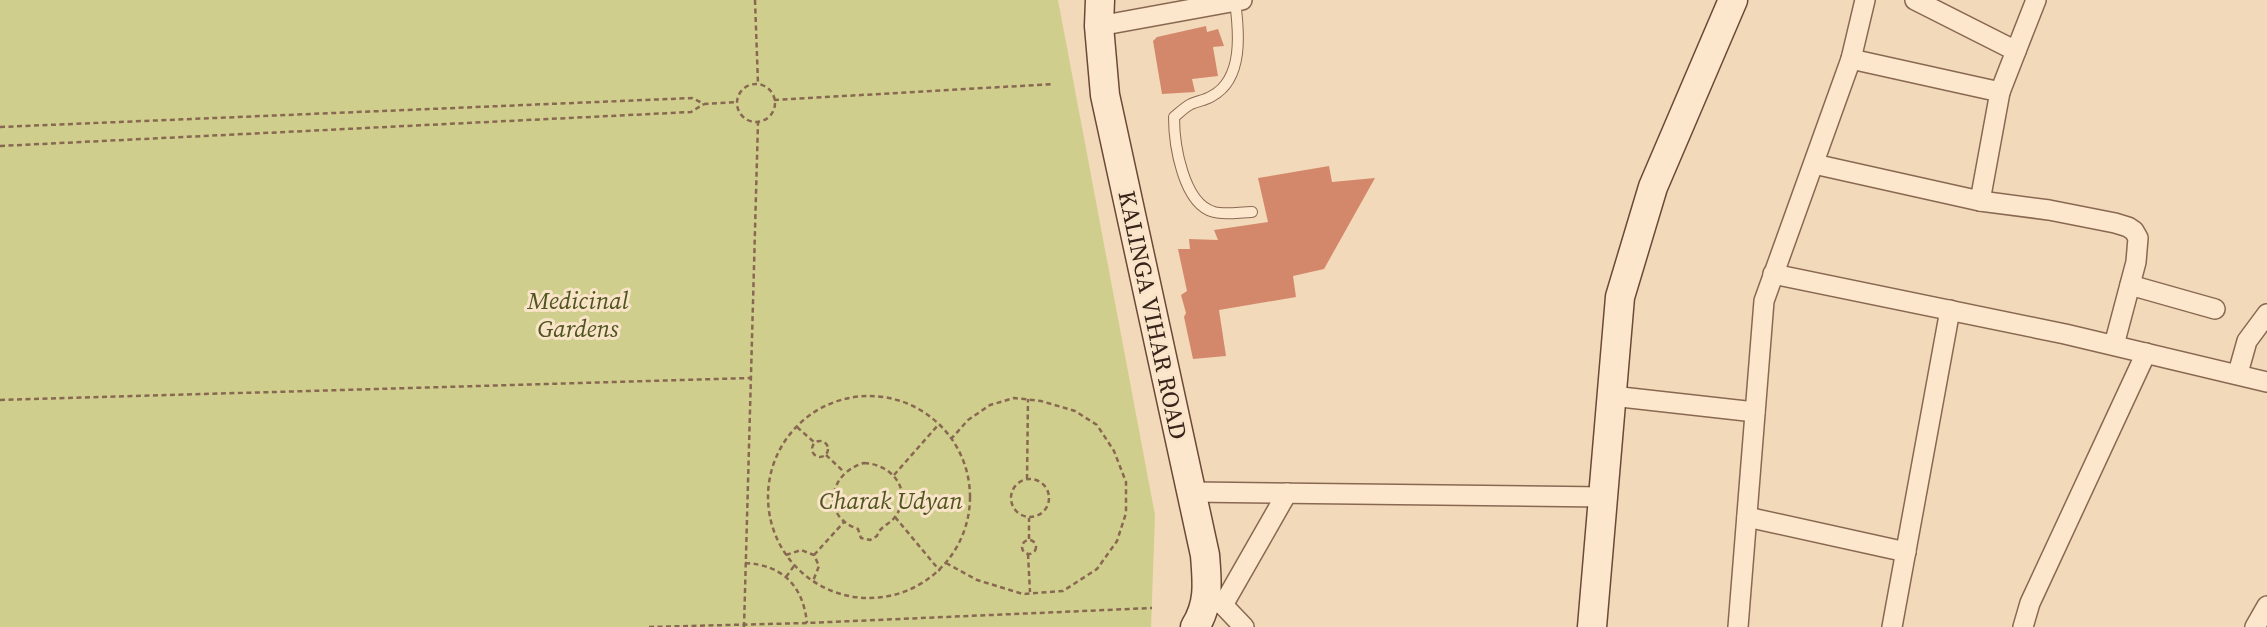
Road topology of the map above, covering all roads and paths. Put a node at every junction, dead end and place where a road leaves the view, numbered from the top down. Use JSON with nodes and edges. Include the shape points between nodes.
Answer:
{"nodes":[{"id":1,"x":755,"y":0,"type":"edge"},
{"id":2,"x":1733,"y":0,"type":"edge"},
{"id":3,"x":1865,"y":0,"type":"edge"},
{"id":4,"x":1915,"y":0,"type":"edge"},
{"id":5,"x":2036,"y":0,"type":"edge"},
{"id":6,"x":1238,"y":1,"type":"edge"},
{"id":7,"x":1099,"y":13,"type":"edge"},
{"id":8,"x":2016,"y":51,"type":"junction"},
{"id":9,"x":1851,"y":60,"type":"junction"},
{"id":10,"x":758,"y":84,"type":"junction"},
{"id":11,"x":1054,"y":84,"type":"dead end"},
{"id":12,"x":2000,"y":93,"type":"junction"},
{"id":13,"x":774,"y":100,"type":"junction"},
{"id":14,"x":736,"y":103,"type":"junction"},
{"id":15,"x":704,"y":104,"type":"junction"},
{"id":16,"x":758,"y":121,"type":"junction"},
{"id":17,"x":0,"y":127,"type":"edge"},
{"id":18,"x":0,"y":146,"type":"edge"},
{"id":19,"x":1814,"y":163,"type":"junction"},
{"id":20,"x":1980,"y":201,"type":"junction"},
{"id":21,"x":1252,"y":212,"type":"dead end"},
{"id":22,"x":1773,"y":274,"type":"junction"},
{"id":23,"x":2130,"y":285,"type":"junction"},
{"id":24,"x":2215,"y":309,"type":"dead end"},
{"id":25,"x":1950,"y":310,"type":"junction"},
{"id":26,"x":2266,"y":316,"type":"edge"},
{"id":27,"x":2114,"y":345,"type":"junction"},
{"id":28,"x":2146,"y":353,"type":"junction"},
{"id":29,"x":2238,"y":373,"type":"junction"},
{"id":30,"x":750,"y":377,"type":"junction"},
{"id":31,"x":2267,"y":382,"type":"edge"},
{"id":32,"x":1612,"y":396,"type":"junction"},
{"id":33,"x":1028,"y":399,"type":"junction"},
{"id":34,"x":0,"y":400,"type":"edge"},
{"id":35,"x":1755,"y":412,"type":"junction"},
{"id":36,"x":939,"y":424,"type":"junction"},
{"id":37,"x":797,"y":427,"type":"junction"},
{"id":38,"x":951,"y":439,"type":"junction"},
{"id":39,"x":815,"y":443,"type":"junction"},
{"id":40,"x":825,"y":454,"type":"junction"},
{"id":41,"x":844,"y":472,"type":"junction"},
{"id":42,"x":894,"y":475,"type":"junction"},
{"id":43,"x":1027,"y":479,"type":"junction"},
{"id":44,"x":1192,"y":492,"type":"junction"},
{"id":45,"x":1287,"y":493,"type":"junction"},
{"id":46,"x":1604,"y":497,"type":"junction"},
{"id":47,"x":895,"y":517,"type":"junction"},
{"id":48,"x":1747,"y":517,"type":"junction"},
{"id":49,"x":1029,"y":518,"type":"junction"},
{"id":50,"x":844,"y":522,"type":"junction"},
{"id":51,"x":1029,"y":539,"type":"junction"},
{"id":52,"x":1906,"y":552,"type":"junction"},
{"id":53,"x":1028,"y":554,"type":"junction"},
{"id":54,"x":786,"y":555,"type":"junction"},
{"id":55,"x":814,"y":555,"type":"junction"},
{"id":56,"x":746,"y":563,"type":"junction"},
{"id":57,"x":946,"y":563,"type":"junction"},
{"id":58,"x":794,"y":566,"type":"junction"},
{"id":59,"x":940,"y":570,"type":"junction"},
{"id":60,"x":786,"y":577,"type":"junction"},
{"id":61,"x":813,"y":582,"type":"junction"},
{"id":62,"x":1030,"y":594,"type":"junction"},
{"id":63,"x":1215,"y":600,"type":"junction"},
{"id":64,"x":2267,"y":606,"type":"edge"},
{"id":65,"x":1152,"y":608,"type":"dead end"},
{"id":66,"x":807,"y":623,"type":"junction"},
{"id":67,"x":744,"y":625,"type":"edge"},
{"id":68,"x":649,"y":627,"type":"edge"},
{"id":69,"x":1195,"y":627,"type":"edge"},
{"id":70,"x":1244,"y":627,"type":"edge"},
{"id":71,"x":1592,"y":627,"type":"edge"},
{"id":72,"x":1738,"y":627,"type":"edge"},
{"id":73,"x":1892,"y":627,"type":"edge"},
{"id":74,"x":2023,"y":627,"type":"edge"},
{"id":75,"x":2255,"y":627,"type":"edge"}],
"edges":[{"from":1,"to":10,"type":"path"},
{"from":2,"to":32,"type":"street","via":[[1653,187],[1620,297]]},
{"from":3,"to":9,"type":"street"},
{"from":4,"to":8,"type":"street"},
{"from":5,"to":8,"type":"street"},
{"from":6,"to":7,"type":"street"},
{"from":6,"to":21,"type":"lane","via":[[1232,75],[1211,97],[1174,117],[1174,133],[1190,192],[1199,205],[1214,212]]},
{"from":7,"to":44,"type":"street","name":"KALINGA VIHAR ROAD","via":[[1105,95]]},
{"from":8,"to":12,"type":"street"},
{"from":9,"to":12,"type":"street"},
{"from":9,"to":19,"type":"street"},
{"from":10,"to":13,"type":"path","via":[[769,89]]},
{"from":10,"to":14,"type":"path","via":[[741,90]]},
{"from":11,"to":13,"type":"path"},
{"from":12,"to":20,"type":"street"},
{"from":13,"to":16,"type":"path","via":[[769,116]]},
{"from":14,"to":15,"type":"path"},
{"from":14,"to":16,"type":"path","via":[[746,119]]},
{"from":15,"to":17,"type":"path","via":[[692,98]]},
{"from":15,"to":18,"type":"path","via":[[691,112]]},
{"from":16,"to":30,"type":"path"},
{"from":19,"to":20,"type":"street"},
{"from":19,"to":22,"type":"street"},
{"from":20,"to":23,"type":"street","via":[[2128,227],[2138,238]]},
{"from":22,"to":25,"type":"street"},
{"from":22,"to":35,"type":"street","via":[[1764,301]]},
{"from":23,"to":24,"type":"street"},
{"from":23,"to":27,"type":"street"},
{"from":25,"to":27,"type":"street"},
{"from":25,"to":52,"type":"street"},
{"from":26,"to":29,"type":"street","via":[[2247,341]]},
{"from":27,"to":28,"type":"street"},
{"from":28,"to":29,"type":"street"},
{"from":28,"to":74,"type":"street"},
{"from":29,"to":31,"type":"street"},
{"from":30,"to":34,"type":"path"},
{"from":30,"to":56,"type":"path"},
{"from":32,"to":35,"type":"street"},
{"from":32,"to":46,"type":"street"},
{"from":33,"to":38,"type":"path","via":[[990,405]]},
{"from":33,"to":43,"type":"path"},
{"from":33,"to":62,"type":"path","via":[[1074,411],[1097,425],[1126,482],[1126,513],[1117,541],[1097,569],[1063,591]]},
{"from":35,"to":48,"type":"street"},
{"from":36,"to":37,"type":"path","via":[[912,405],[879,396],[844,398],[813,412]]},
{"from":36,"to":38,"type":"path"},
{"from":36,"to":42,"type":"path"},
{"from":37,"to":39,"type":"path"},
{"from":37,"to":54,"type":"path","via":[[771,466],[766,500],[774,534]]},
{"from":38,"to":57,"type":"path","via":[[970,481],[970,513]]},
{"from":39,"to":40,"type":"path","via":[[814,453]]},
{"from":39,"to":40,"type":"path","via":[[826,443]]},
{"from":40,"to":41,"type":"path"},
{"from":41,"to":42,"type":"path","via":[[864,463]]},
{"from":41,"to":50,"type":"path","via":[[834,491],[837,513]]},
{"from":42,"to":47,"type":"path","via":[[902,496]]},
{"from":43,"to":49,"type":"path","via":[[1013,490],[1011,502]]},
{"from":43,"to":49,"type":"path","via":[[1046,486],[1050,499],[1045,511]]},
{"from":44,"to":45,"type":"street"},
{"from":44,"to":63,"type":"street","name":"KALINGA VIHAR ROAD"},
{"from":45,"to":46,"type":"street"},
{"from":45,"to":63,"type":"street"},
{"from":46,"to":71,"type":"street"},
{"from":47,"to":50,"type":"path","via":[[870,540]]},
{"from":47,"to":59,"type":"path"},
{"from":48,"to":52,"type":"street"},
{"from":48,"to":72,"type":"street"},
{"from":49,"to":51,"type":"path"},
{"from":50,"to":55,"type":"path"},
{"from":51,"to":53,"type":"path","via":[[1021,548]]},
{"from":51,"to":53,"type":"path","via":[[1036,547]]},
{"from":52,"to":73,"type":"street"},
{"from":53,"to":62,"type":"path"},
{"from":54,"to":55,"type":"path","via":[[801,550]]},
{"from":54,"to":58,"type":"path"},
{"from":55,"to":61,"type":"path","via":[[819,566]]},
{"from":56,"to":60,"type":"path","via":[[772,568]]},
{"from":56,"to":67,"type":"path"},
{"from":57,"to":59,"type":"path"},
{"from":57,"to":62,"type":"path","via":[[977,580]]},
{"from":58,"to":60,"type":"path"},
{"from":58,"to":61,"type":"path"},
{"from":59,"to":61,"type":"path","via":[[913,589],[881,598],[849,597]]},
{"from":60,"to":66,"type":"path","via":[[804,602]]},
{"from":63,"to":69,"type":"street","name":"KALINGA VIHAR ROAD"},
{"from":63,"to":70,"type":"street"},
{"from":64,"to":75,"type":"street"},
{"from":65,"to":66,"type":"path"},
{"from":66,"to":67,"type":"path"},
{"from":67,"to":68,"type":"path"}]}
